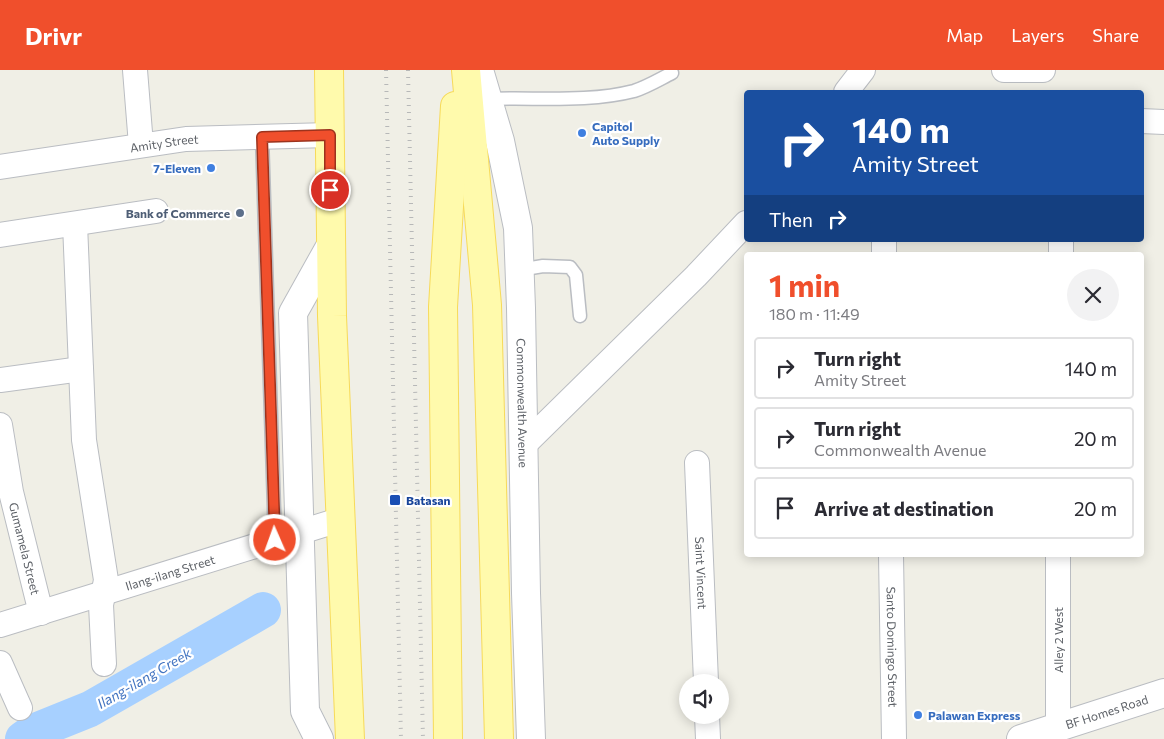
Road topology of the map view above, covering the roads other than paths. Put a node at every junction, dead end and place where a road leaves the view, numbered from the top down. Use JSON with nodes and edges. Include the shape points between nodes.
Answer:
{"nodes":[{"id":1,"x":135,"y":70,"type":"edge"},
{"id":2,"x":329,"y":70,"type":"edge"},
{"id":3,"x":457,"y":70,"type":"edge"},
{"id":4,"x":466,"y":70,"type":"edge"},
{"id":5,"x":479,"y":70,"type":"edge"},
{"id":6,"x":863,"y":70,"type":"edge"},
{"id":7,"x":1004,"y":70,"type":"edge"},
{"id":8,"x":1043,"y":70,"type":"edge"},
{"id":9,"x":672,"y":73,"type":"dead end"},
{"id":10,"x":848,"y":90,"type":"edge"},
{"id":11,"x":487,"y":99,"type":"junction"},
{"id":12,"x":1144,"y":121,"type":"edge"},
{"id":13,"x":1164,"y":122,"type":"edge"},
{"id":14,"x":330,"y":135,"type":"junction"},
{"id":15,"x":262,"y":137,"type":"junction"},
{"id":16,"x":141,"y":145,"type":"junction"},
{"id":17,"x":0,"y":167,"type":"edge"},
{"id":18,"x":156,"y":211,"type":"dead end"},
{"id":19,"x":75,"y":224,"type":"junction"},
{"id":20,"x":744,"y":225,"type":"edge"},
{"id":21,"x":0,"y":235,"type":"edge"},
{"id":22,"x":331,"y":245,"type":"junction"},
{"id":23,"x":520,"y":270,"type":"junction"},
{"id":24,"x":580,"y":316,"type":"dead end"},
{"id":25,"x":81,"y":369,"type":"junction"},
{"id":26,"x":0,"y":380,"type":"edge"},
{"id":27,"x":282,"y":390,"type":"junction"},
{"id":28,"x":0,"y":425,"type":"edge"},
{"id":29,"x":524,"y":445,"type":"junction"},
{"id":30,"x":697,"y":463,"type":"dead end"},
{"id":31,"x":339,"y":520,"type":"junction"},
{"id":32,"x":287,"y":537,"type":"junction"},
{"id":33,"x":891,"y":557,"type":"edge"},
{"id":34,"x":1058,"y":557,"type":"edge"},
{"id":35,"x":103,"y":594,"type":"junction"},
{"id":36,"x":40,"y":613,"type":"junction"},
{"id":37,"x":2,"y":622,"type":"edge"},
{"id":38,"x":0,"y":663,"type":"edge"},
{"id":39,"x":104,"y":664,"type":"dead end"},
{"id":40,"x":706,"y":674,"type":"edge"},
{"id":41,"x":1164,"y":693,"type":"edge"},
{"id":42,"x":20,"y":708,"type":"dead end"},
{"id":43,"x":707,"y":724,"type":"edge"},
{"id":44,"x":1058,"y":726,"type":"junction"},
{"id":45,"x":319,"y":739,"type":"edge"},
{"id":46,"x":350,"y":739,"type":"edge"},
{"id":47,"x":448,"y":739,"type":"edge"},
{"id":48,"x":499,"y":739,"type":"edge"},
{"id":49,"x":531,"y":739,"type":"edge"},
{"id":50,"x":708,"y":739,"type":"edge"},
{"id":51,"x":894,"y":739,"type":"edge"},
{"id":52,"x":1021,"y":739,"type":"edge"}],
"edges":[{"from":1,"to":16,"type":"street"},
{"from":2,"to":14,"type":"main road"},
{"from":3,"to":47,"type":"main road","via":[[443,307]]},
{"from":4,"to":48,"type":"main road","via":[[486,305]]},
{"from":5,"to":11,"type":"street","name":"Commonwealth Avenue"},
{"from":6,"to":10,"type":"street"},
{"from":7,"to":8,"type":"street"},
{"from":9,"to":11,"type":"lane","via":[[635,90],[603,96]]},
{"from":11,"to":23,"type":"street","name":"Commonwealth Avenue","via":[[500,141],[518,228]]},
{"from":12,"to":13,"type":"street"},
{"from":14,"to":15,"type":"street","name":"Amity Street"},
{"from":14,"to":22,"type":"main road"},
{"from":15,"to":16,"type":"street","name":"Amity Street","via":[[186,139]]},
{"from":15,"to":27,"type":"lane"},
{"from":16,"to":17,"type":"street","name":"Amity Street"},
{"from":18,"to":19,"type":"street"},
{"from":19,"to":21,"type":"street"},
{"from":19,"to":25,"type":"street"},
{"from":20,"to":29,"type":"street"},
{"from":22,"to":27,"type":"street","via":[[292,312]]},
{"from":22,"to":31,"type":"main road"},
{"from":23,"to":24,"type":"lane","via":[[543,266],[570,267],[576,275]]},
{"from":23,"to":29,"type":"street","name":"Commonwealth Avenue"},
{"from":25,"to":26,"type":"street"},
{"from":25,"to":35,"type":"street","via":[[84,440],[106,580]]},
{"from":27,"to":32,"type":"street"},
{"from":28,"to":36,"type":"street","name":"Gumamela Street","via":[[11,492]]},
{"from":29,"to":49,"type":"street","name":"Commonwealth Avenue"},
{"from":30,"to":40,"type":"street","name":"Saint Vincent"},
{"from":31,"to":32,"type":"street","name":"Ilang-ilang Street"},
{"from":31,"to":46,"type":"main road"},
{"from":32,"to":35,"type":"street","name":"Ilang-ilang Street"},
{"from":32,"to":45,"type":"street","via":[[305,711]]},
{"from":33,"to":51,"type":"street","name":"Santo Domingo Street"},
{"from":34,"to":44,"type":"street","name":"Alley 2 West"},
{"from":35,"to":36,"type":"street","name":"Ilang-ilang Street"},
{"from":35,"to":39,"type":"street"},
{"from":36,"to":37,"type":"street","name":"Ilang-ilang Street"},
{"from":38,"to":42,"type":"street"},
{"from":41,"to":44,"type":"street","name":"BF Homes Road"},
{"from":43,"to":50,"type":"street"},
{"from":44,"to":52,"type":"street","name":"BF Homes Road"}]}
